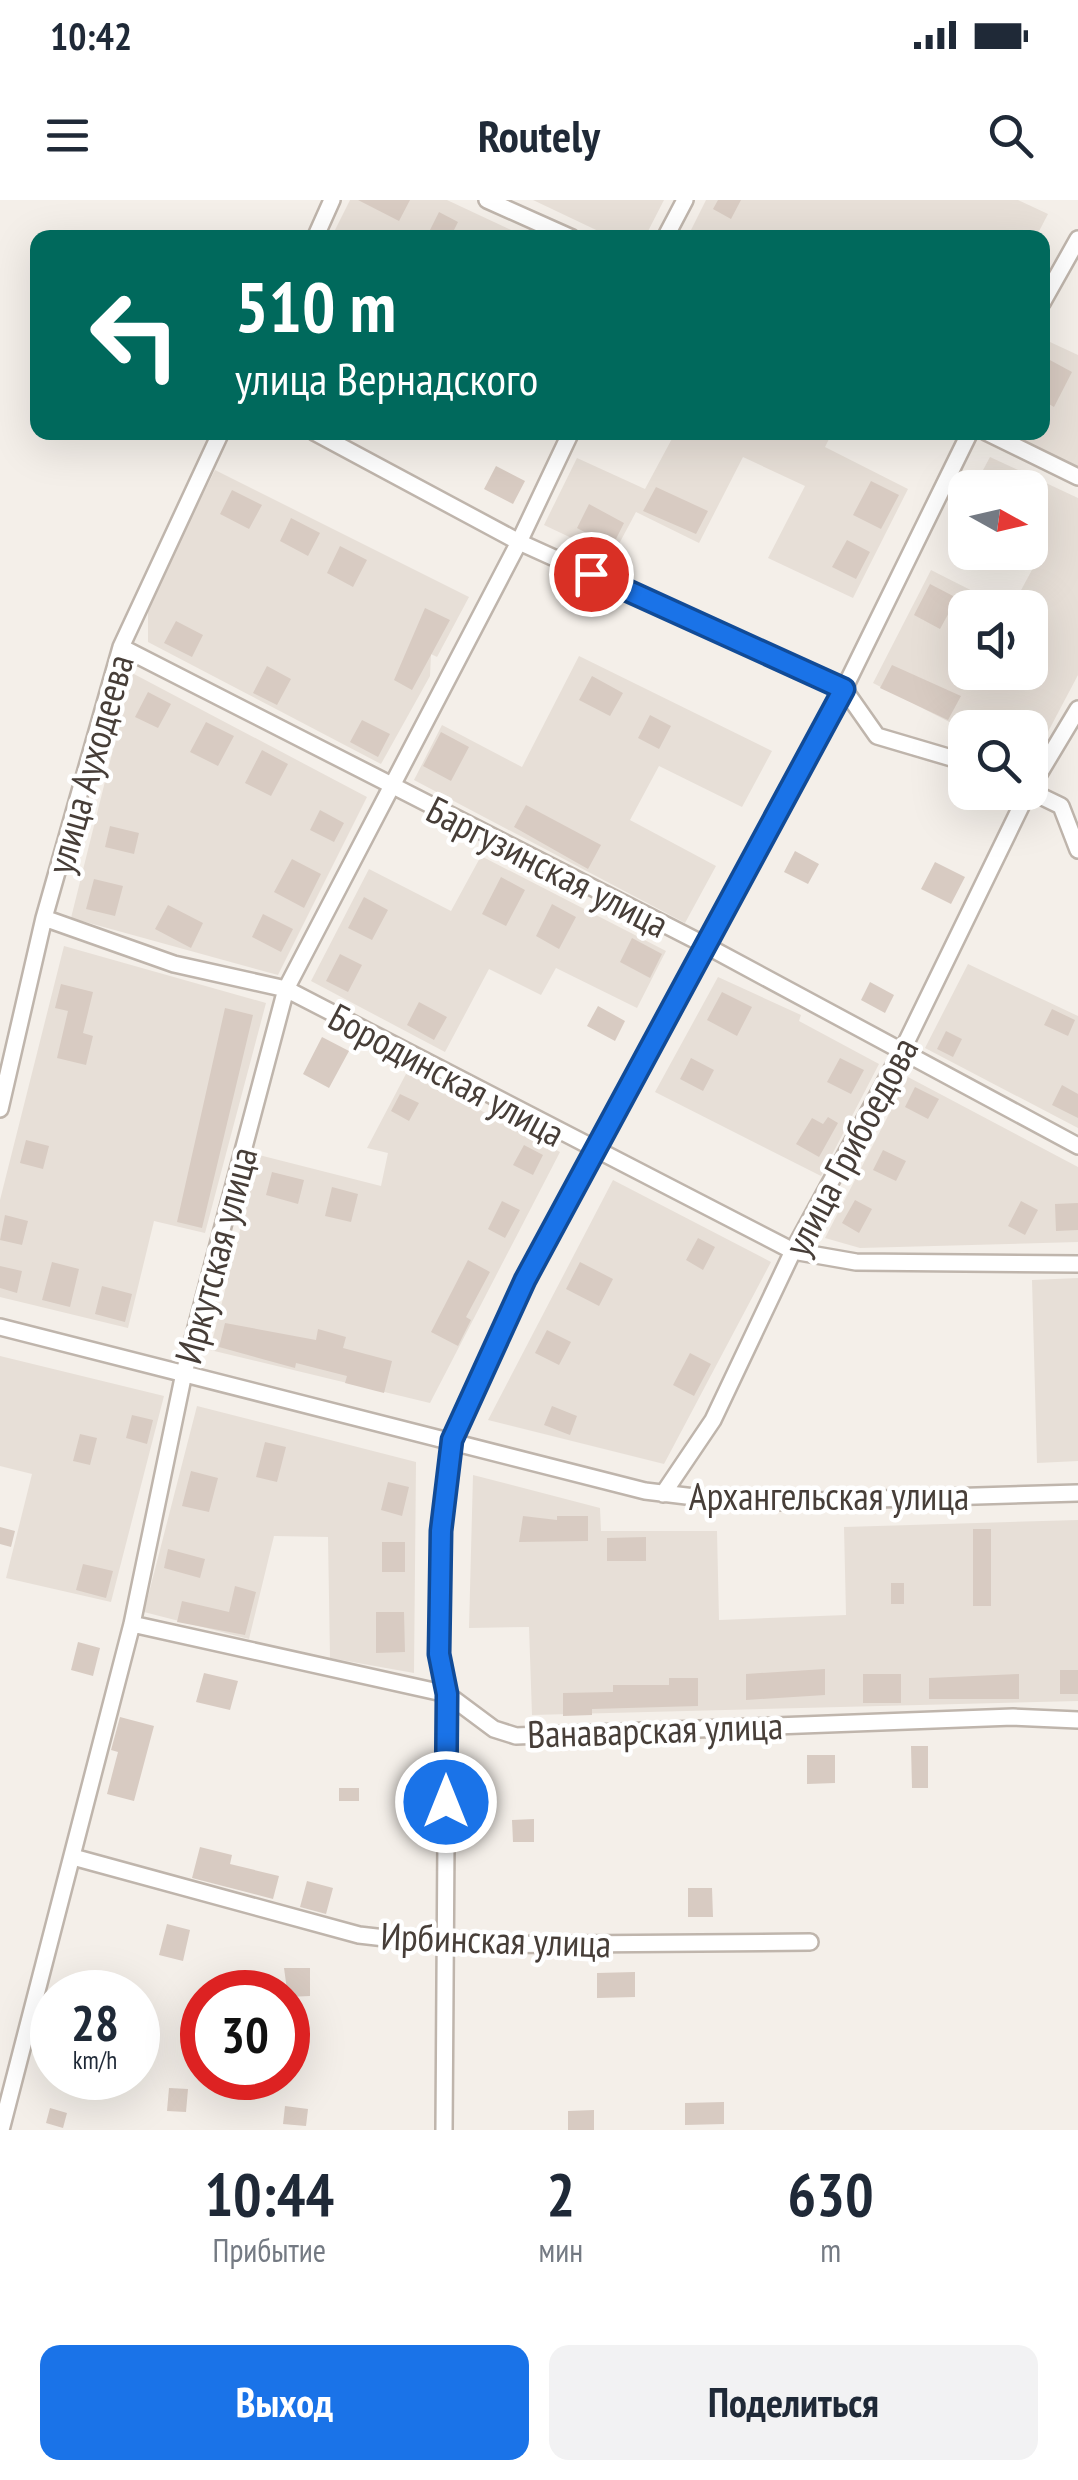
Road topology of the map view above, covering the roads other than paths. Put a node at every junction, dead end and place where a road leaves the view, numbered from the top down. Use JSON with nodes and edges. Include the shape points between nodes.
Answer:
{"nodes":[{"id":1,"x":332,"y":200,"type":"edge"},
{"id":2,"x":487,"y":200,"type":"edge"},
{"id":3,"x":685,"y":200,"type":"edge"},
{"id":4,"x":319,"y":230,"type":"edge"},
{"id":5,"x":554,"y":230,"type":"edge"},
{"id":6,"x":669,"y":230,"type":"edge"},
{"id":7,"x":1078,"y":239,"type":"edge"},
{"id":8,"x":1050,"y":290,"type":"edge"},
{"id":9,"x":216,"y":440,"type":"edge"},
{"id":10,"x":329,"y":440,"type":"edge"},
{"id":11,"x":567,"y":440,"type":"edge"},
{"id":12,"x":966,"y":440,"type":"edge"},
{"id":13,"x":1002,"y":440,"type":"edge"},
{"id":14,"x":1078,"y":477,"type":"edge"},
{"id":15,"x":519,"y":542,"type":"junction"},
{"id":16,"x":121,"y":647,"type":"junction"},
{"id":17,"x":844,"y":689,"type":"junction"},
{"id":18,"x":1078,"y":709,"type":"edge"},
{"id":19,"x":948,"y":757,"type":"edge"},
{"id":20,"x":1048,"y":759,"type":"edge"},
{"id":21,"x":391,"y":786,"type":"junction"},
{"id":22,"x":1048,"y":800,"type":"edge"},
{"id":23,"x":1020,"y":810,"type":"edge"},
{"id":24,"x":1078,"y":850,"type":"edge"},
{"id":25,"x":44,"y":918,"type":"junction"},
{"id":26,"x":702,"y":944,"type":"junction"},
{"id":27,"x":286,"y":989,"type":"junction"},
{"id":28,"x":902,"y":1052,"type":"junction"},
{"id":29,"x":0,"y":1109,"type":"edge"},
{"id":30,"x":1078,"y":1146,"type":"edge"},
{"id":31,"x":594,"y":1151,"type":"junction"},
{"id":32,"x":793,"y":1252,"type":"junction"},
{"id":33,"x":1078,"y":1264,"type":"edge"},
{"id":34,"x":0,"y":1328,"type":"edge"},
{"id":35,"x":184,"y":1374,"type":"junction"},
{"id":36,"x":452,"y":1440,"type":"junction"},
{"id":37,"x":1078,"y":1493,"type":"edge"},
{"id":38,"x":663,"y":1494,"type":"junction"},
{"id":39,"x":132,"y":1624,"type":"junction"},
{"id":40,"x":447,"y":1694,"type":"junction"},
{"id":41,"x":1078,"y":1720,"type":"edge"},
{"id":42,"x":73,"y":1857,"type":"junction"},
{"id":43,"x":810,"y":1942,"type":"dead end"},
{"id":44,"x":446,"y":1946,"type":"junction"},
{"id":45,"x":0,"y":2130,"type":"edge"},
{"id":46,"x":444,"y":2130,"type":"edge"}],
"edges":[{"from":1,"to":4,"type":"street"},
{"from":2,"to":5,"type":"street"},
{"from":3,"to":6,"type":"street"},
{"from":7,"to":8,"type":"street"},
{"from":9,"to":16,"type":"street","name":"улица Ауходеева"},
{"from":10,"to":15,"type":"street"},
{"from":11,"to":15,"type":"street","name":"Иркутская улица"},
{"from":12,"to":17,"type":"street"},
{"from":13,"to":14,"type":"street"},
{"from":15,"to":17,"type":"street"},
{"from":15,"to":21,"type":"street","name":"Иркутская улица"},
{"from":16,"to":21,"type":"street","name":"Баргузинская улица"},
{"from":16,"to":25,"type":"street","name":"улица Ауходеева"},
{"from":17,"to":19,"type":"street","via":[[877,736]]},
{"from":17,"to":26,"type":"street"},
{"from":18,"to":20,"type":"street","name":"улица Грибоедова"},
{"from":21,"to":26,"type":"street","name":"Баргузинская улица"},
{"from":21,"to":27,"type":"street","name":"Иркутская улица"},
{"from":22,"to":24,"type":"street","via":[[1061,806]]},
{"from":23,"to":28,"type":"street","name":"улица Грибоедова"},
{"from":25,"to":27,"type":"street","name":"Бородинская улица","via":[[174,964]]},
{"from":25,"to":29,"type":"street","name":"улица Ауходеева"},
{"from":26,"to":28,"type":"street","name":"Баргузинская улица"},
{"from":26,"to":31,"type":"street"},
{"from":27,"to":31,"type":"street","name":"Бородинская улица"},
{"from":27,"to":35,"type":"street","name":"Иркутская улица"},
{"from":28,"to":30,"type":"street","name":"Баргузинская улица"},
{"from":28,"to":32,"type":"street","name":"улица Грибоедова"},
{"from":31,"to":32,"type":"street","name":"Бородинская улица"},
{"from":31,"to":36,"type":"street","via":[[525,1280]]},
{"from":32,"to":33,"type":"street","name":"Бородинская улица","via":[[856,1262]]},
{"from":32,"to":38,"type":"street","name":"улица Грибоедова","via":[[714,1420]]},
{"from":34,"to":35,"type":"street","name":"Архангельская улица"},
{"from":35,"to":36,"type":"street","name":"Архангельская улица"},
{"from":35,"to":39,"type":"street","name":"Иркутская улица"},
{"from":36,"to":38,"type":"street","name":"Архангельская улица"},
{"from":36,"to":40,"type":"street","via":[[441,1531],[439,1654]]},
{"from":37,"to":38,"type":"street","name":"Архангельская улица","via":[[744,1502]]},
{"from":39,"to":40,"type":"street","name":"Ванаварская улица"},
{"from":39,"to":42,"type":"street","name":"Иркутская улица"},
{"from":40,"to":41,"type":"street","name":"Ванаварская улица","via":[[494,1729],[516,1736]]},
{"from":40,"to":44,"type":"street"},
{"from":42,"to":44,"type":"street","name":"Ирбинская улица","via":[[359,1935]]},
{"from":42,"to":45,"type":"street","name":"Иркутская улица"},
{"from":43,"to":44,"type":"street","name":"Ирбинская улица"},
{"from":44,"to":46,"type":"street"}]}
